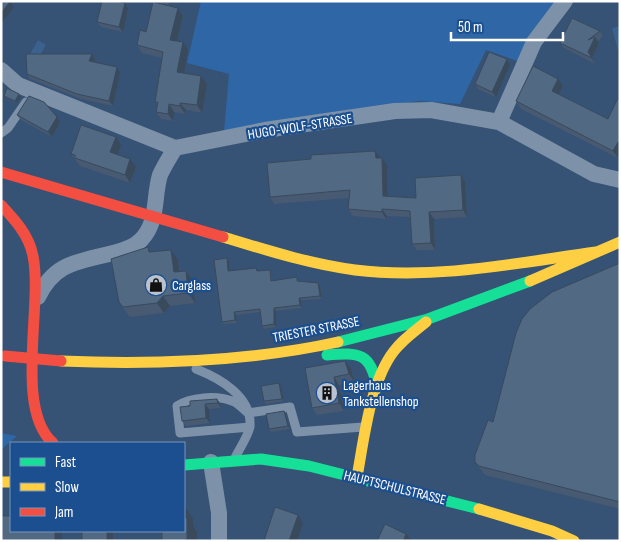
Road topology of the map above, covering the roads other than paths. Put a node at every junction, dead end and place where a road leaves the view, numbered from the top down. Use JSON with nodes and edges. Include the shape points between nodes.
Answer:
{"nodes":[{"id":1,"x":565,"y":1,"type":"edge"},
{"id":2,"x":1,"y":70,"type":"edge"},
{"id":3,"x":32,"y":91,"type":"junction"},
{"id":4,"x":499,"y":122,"type":"junction"},
{"id":5,"x":1,"y":133,"type":"edge"},
{"id":6,"x":175,"y":148,"type":"junction"},
{"id":7,"x":1,"y":172,"type":"edge"},
{"id":8,"x":620,"y":180,"type":"edge"},
{"id":9,"x":1,"y":205,"type":"edge"},
{"id":10,"x":154,"y":217,"type":"junction"},
{"id":11,"x":620,"y":242,"type":"edge"},
{"id":12,"x":596,"y":252,"type":"junction"},
{"id":13,"x":38,"y":297,"type":"junction"},
{"id":14,"x":432,"y":317,"type":"junction"},
{"id":15,"x":286,"y":350,"type":"junction"},
{"id":16,"x":3,"y":355,"type":"edge"},
{"id":17,"x":182,"y":363,"type":"junction"},
{"id":18,"x":377,"y":388,"type":"junction"},
{"id":19,"x":248,"y":413,"type":"junction"},
{"id":20,"x":250,"y":427,"type":"junction"},
{"id":21,"x":369,"y":427,"type":"junction"},
{"id":22,"x":51,"y":442,"type":"edge"},
{"id":23,"x":233,"y":460,"type":"junction"},
{"id":24,"x":210,"y":462,"type":"junction"},
{"id":25,"x":185,"y":465,"type":"edge"},
{"id":26,"x":357,"y":476,"type":"junction"},
{"id":27,"x":219,"y":541,"type":"edge"},
{"id":28,"x":574,"y":541,"type":"edge"}],
"edges":[{"from":1,"to":4,"type":"street","via":[[534,42]]},
{"from":2,"to":3,"type":"street","via":[[18,85]]},
{"from":3,"to":5,"type":"lane","via":[[8,128]]},
{"from":3,"to":6,"type":"street"},
{"from":4,"to":6,"type":"street","name":"HUGO-WOLF-STRASSE","via":[[431,110],[395,111],[265,130]]},
{"from":4,"to":8,"type":"street","name":"HUGO-WOLF-STRASSE","via":[[594,174]]},
{"from":6,"to":10,"type":"street","via":[[160,176]]},
{"from":7,"to":10,"type":"main road"},
{"from":9,"to":13,"type":"main road","via":[[20,226],[30,247]]},
{"from":10,"to":12,"type":"main road","via":[[294,257],[367,271],[448,272]]},
{"from":10,"to":13,"type":"street","via":[[139,243],[54,272]]},
{"from":11,"to":12,"type":"main road","name":"TRIESTER STRASSE"},
{"from":12,"to":14,"type":"main road","name":"TRIESTER STRASSE"},
{"from":13,"to":22,"type":"main road","via":[[29,381],[35,413]]},
{"from":14,"to":15,"type":"main road","name":"TRIESTER STRASSE","via":[[378,332]]},
{"from":14,"to":18,"type":"main road","via":[[399,345],[390,357]]},
{"from":15,"to":17,"type":"main road","name":"TRIESTER STRASSE"},
{"from":15,"to":18,"type":"main road","via":[[310,357],[362,354],[374,366]]},
{"from":16,"to":17,"type":"main road","name":"TRIESTER STRASSE","bridge":true,"via":[[110,364]]},
{"from":17,"to":19,"type":"lane","via":[[218,378],[238,395]]},
{"from":18,"to":21,"type":"main road"},
{"from":19,"to":20,"type":"lane"},
{"from":19,"to":20,"type":"lane","via":[[233,401],[220,398],[184,402],[178,406],[180,433]]},
{"from":19,"to":21,"type":"lane","via":[[290,407],[296,432]]},
{"from":20,"to":23,"type":"lane"},
{"from":21,"to":26,"type":"main road"},
{"from":23,"to":24,"type":"main road","name":"HAUPTSCHULSTRASSE"},
{"from":23,"to":26,"type":"main road","name":"HAUPTSCHULSTRASSE","via":[[284,461]]},
{"from":24,"to":25,"type":"main road","name":"HAUPTSCHULSTRASSE"},
{"from":24,"to":27,"type":"street","via":[[219,513]]},
{"from":26,"to":28,"type":"main road","name":"HAUPTSCHULSTRASSE","via":[[495,513]]}]}
